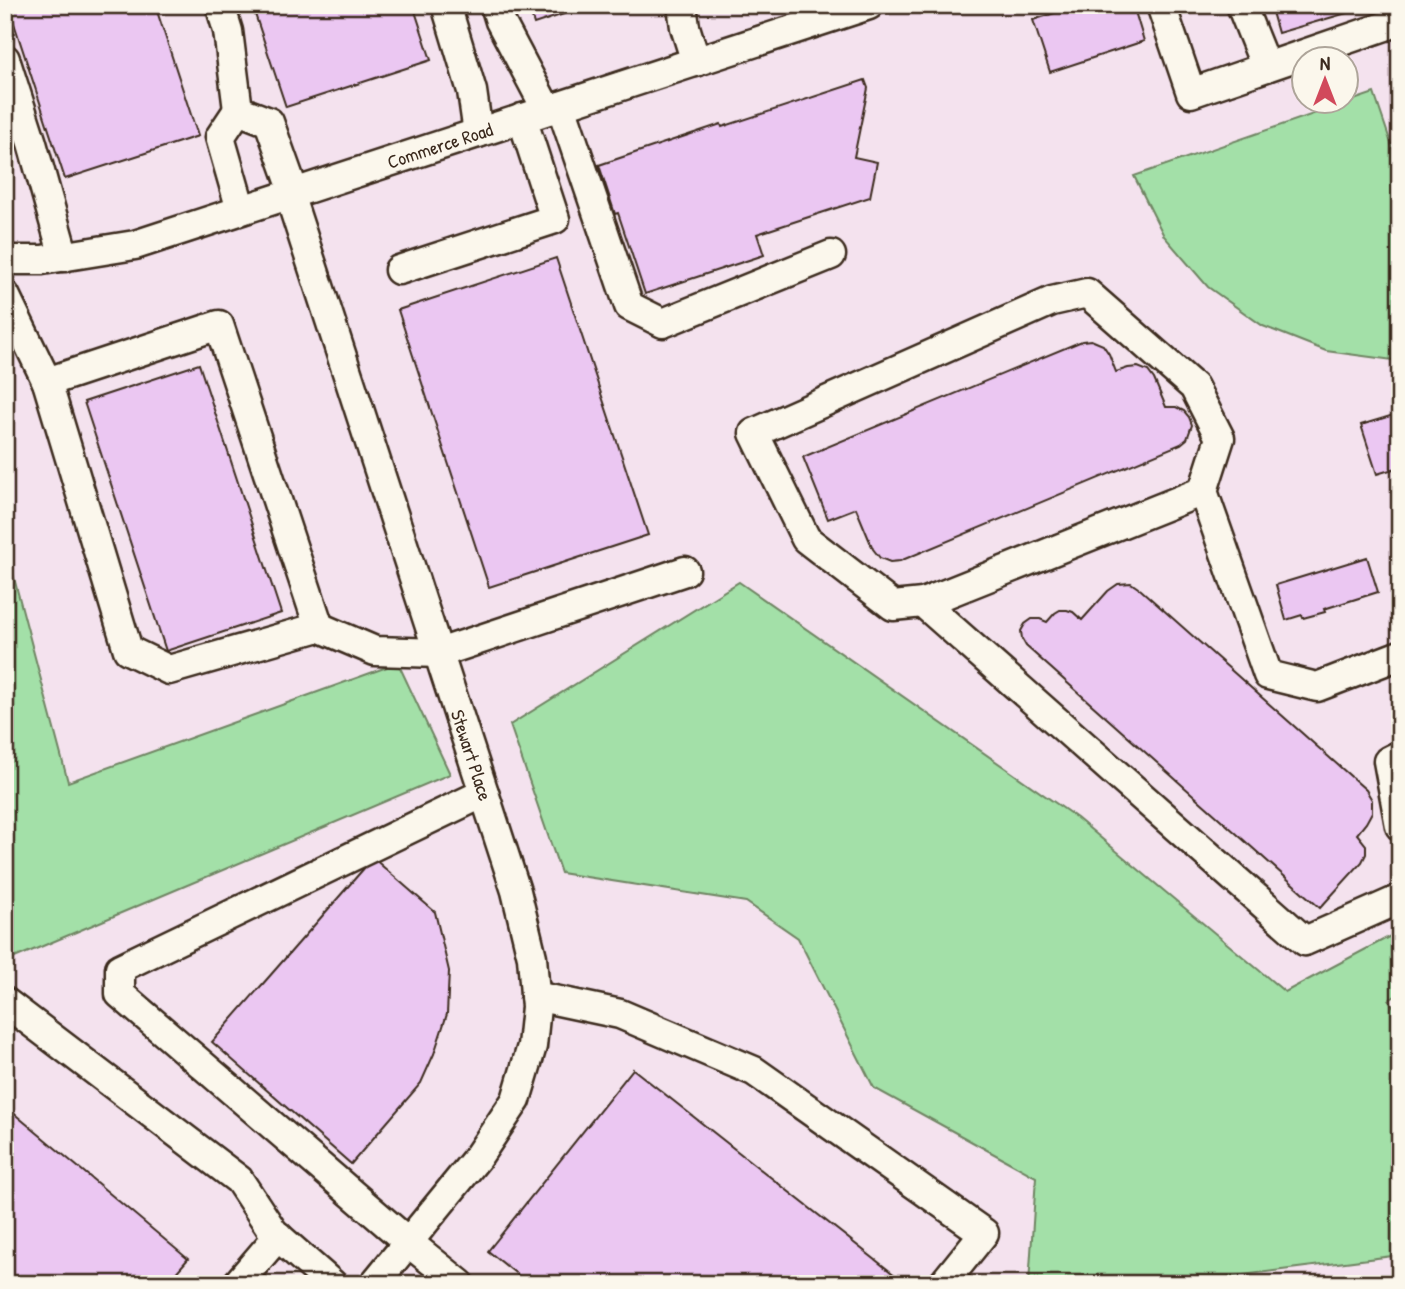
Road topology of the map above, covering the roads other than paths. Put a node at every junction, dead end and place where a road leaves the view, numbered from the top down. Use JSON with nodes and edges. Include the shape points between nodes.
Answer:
{"nodes":[{"id":1,"x":220,"y":5,"type":"edge"},
{"id":2,"x":446,"y":5,"type":"edge"},
{"id":3,"x":495,"y":5,"type":"edge"},
{"id":4,"x":682,"y":5,"type":"edge"},
{"id":5,"x":869,"y":5,"type":"edge"},
{"id":6,"x":1161,"y":5,"type":"edge"},
{"id":7,"x":1241,"y":5,"type":"edge"},
{"id":8,"x":1400,"y":21,"type":"edge"},
{"id":9,"x":5,"y":59,"type":"edge"},
{"id":10,"x":696,"y":62,"type":"junction"},
{"id":11,"x":1266,"y":67,"type":"junction"},
{"id":12,"x":239,"y":110,"type":"junction"},
{"id":13,"x":543,"y":111,"type":"junction"},
{"id":14,"x":478,"y":133,"type":"junction"},
{"id":15,"x":292,"y":193,"type":"junction"},
{"id":16,"x":241,"y":210,"type":"junction"},
{"id":17,"x":831,"y":255,"type":"dead end"},
{"id":18,"x":64,"y":257,"type":"junction"},
{"id":19,"x":5,"y":260,"type":"edge"},
{"id":20,"x":399,"y":270,"type":"dead end"},
{"id":21,"x":5,"y":295,"type":"edge"},
{"id":22,"x":47,"y":383,"type":"junction"},
{"id":23,"x":1203,"y":491,"type":"junction"},
{"id":24,"x":685,"y":571,"type":"dead end"},
{"id":25,"x":923,"y":603,"type":"junction"},
{"id":26,"x":318,"y":626,"type":"junction"},
{"id":27,"x":439,"y":653,"type":"junction"},
{"id":28,"x":1400,"y":655,"type":"edge"},
{"id":29,"x":1394,"y":758,"type":"edge"},
{"id":30,"x":484,"y":793,"type":"junction"},
{"id":31,"x":1400,"y":826,"type":"edge"},
{"id":32,"x":1400,"y":899,"type":"edge"},
{"id":33,"x":535,"y":996,"type":"junction"},
{"id":34,"x":5,"y":1002,"type":"edge"},
{"id":35,"x":278,"y":1236,"type":"junction"},
{"id":36,"x":408,"y":1242,"type":"junction"},
{"id":37,"x":237,"y":1284,"type":"edge"},
{"id":38,"x":332,"y":1284,"type":"edge"},
{"id":39,"x":374,"y":1284,"type":"edge"},
{"id":40,"x":460,"y":1284,"type":"edge"},
{"id":41,"x":943,"y":1284,"type":"edge"}],
"edges":[{"from":1,"to":12,"type":"street"},
{"from":2,"to":14,"type":"street","via":[[472,91]]},
{"from":3,"to":13,"type":"street"},
{"from":4,"to":10,"type":"street"},
{"from":5,"to":10,"type":"street","name":"Commerce Road"},
{"from":6,"to":11,"type":"street","via":[[1191,93]]},
{"from":7,"to":11,"type":"street"},
{"from":8,"to":11,"type":"street"},
{"from":9,"to":18,"type":"street"},
{"from":10,"to":13,"type":"street","name":"Commerce Road"},
{"from":12,"to":15,"type":"street","name":"Stewart Place","via":[[269,122]]},
{"from":12,"to":16,"type":"street","via":[[220,137]]},
{"from":13,"to":14,"type":"street","name":"Commerce Road"},
{"from":13,"to":17,"type":"street","via":[[629,306],[663,323]]},
{"from":13,"to":20,"type":"street","via":[[555,219]]},
{"from":14,"to":15,"type":"street","name":"Commerce Road"},
{"from":15,"to":16,"type":"street","name":"Commerce Road"},
{"from":15,"to":27,"type":"street","name":"Stewart Place"},
{"from":16,"to":18,"type":"street","name":"Commerce Road","via":[[135,245]]},
{"from":18,"to":19,"type":"street","name":"Commerce Road"},
{"from":21,"to":22,"type":"street"},
{"from":22,"to":26,"type":"street","via":[[128,650],[169,670]]},
{"from":22,"to":26,"type":"street","via":[[219,325]]},
{"from":23,"to":25,"type":"street"},
{"from":23,"to":25,"type":"street","via":[[1220,438],[1194,387],[1087,293],[1052,300],[754,433],[806,539],[893,606]]},
{"from":23,"to":28,"type":"street","via":[[1268,675],[1317,687]]},
{"from":24,"to":27,"type":"street"},
{"from":25,"to":32,"type":"street","via":[[1305,941]]},
{"from":26,"to":27,"type":"street","via":[[376,651]]},
{"from":27,"to":30,"type":"street","name":"Stewart Place"},
{"from":29,"to":31,"type":"street"},
{"from":30,"to":33,"type":"street","name":"Stewart Place","via":[[516,891],[532,957]]},
{"from":30,"to":36,"type":"street","via":[[120,968],[120,994]]},
{"from":33,"to":36,"type":"street","name":"Stewart Place","via":[[532,1046],[516,1100],[477,1158]]},
{"from":33,"to":41,"type":"street","via":[[620,1014],[754,1071],[984,1233]]},
{"from":34,"to":35,"type":"street","via":[[239,1180]]},
{"from":35,"to":37,"type":"street"},
{"from":35,"to":38,"type":"street"},
{"from":36,"to":39,"type":"street","name":"Stewart Place"},
{"from":36,"to":40,"type":"street"}]}
